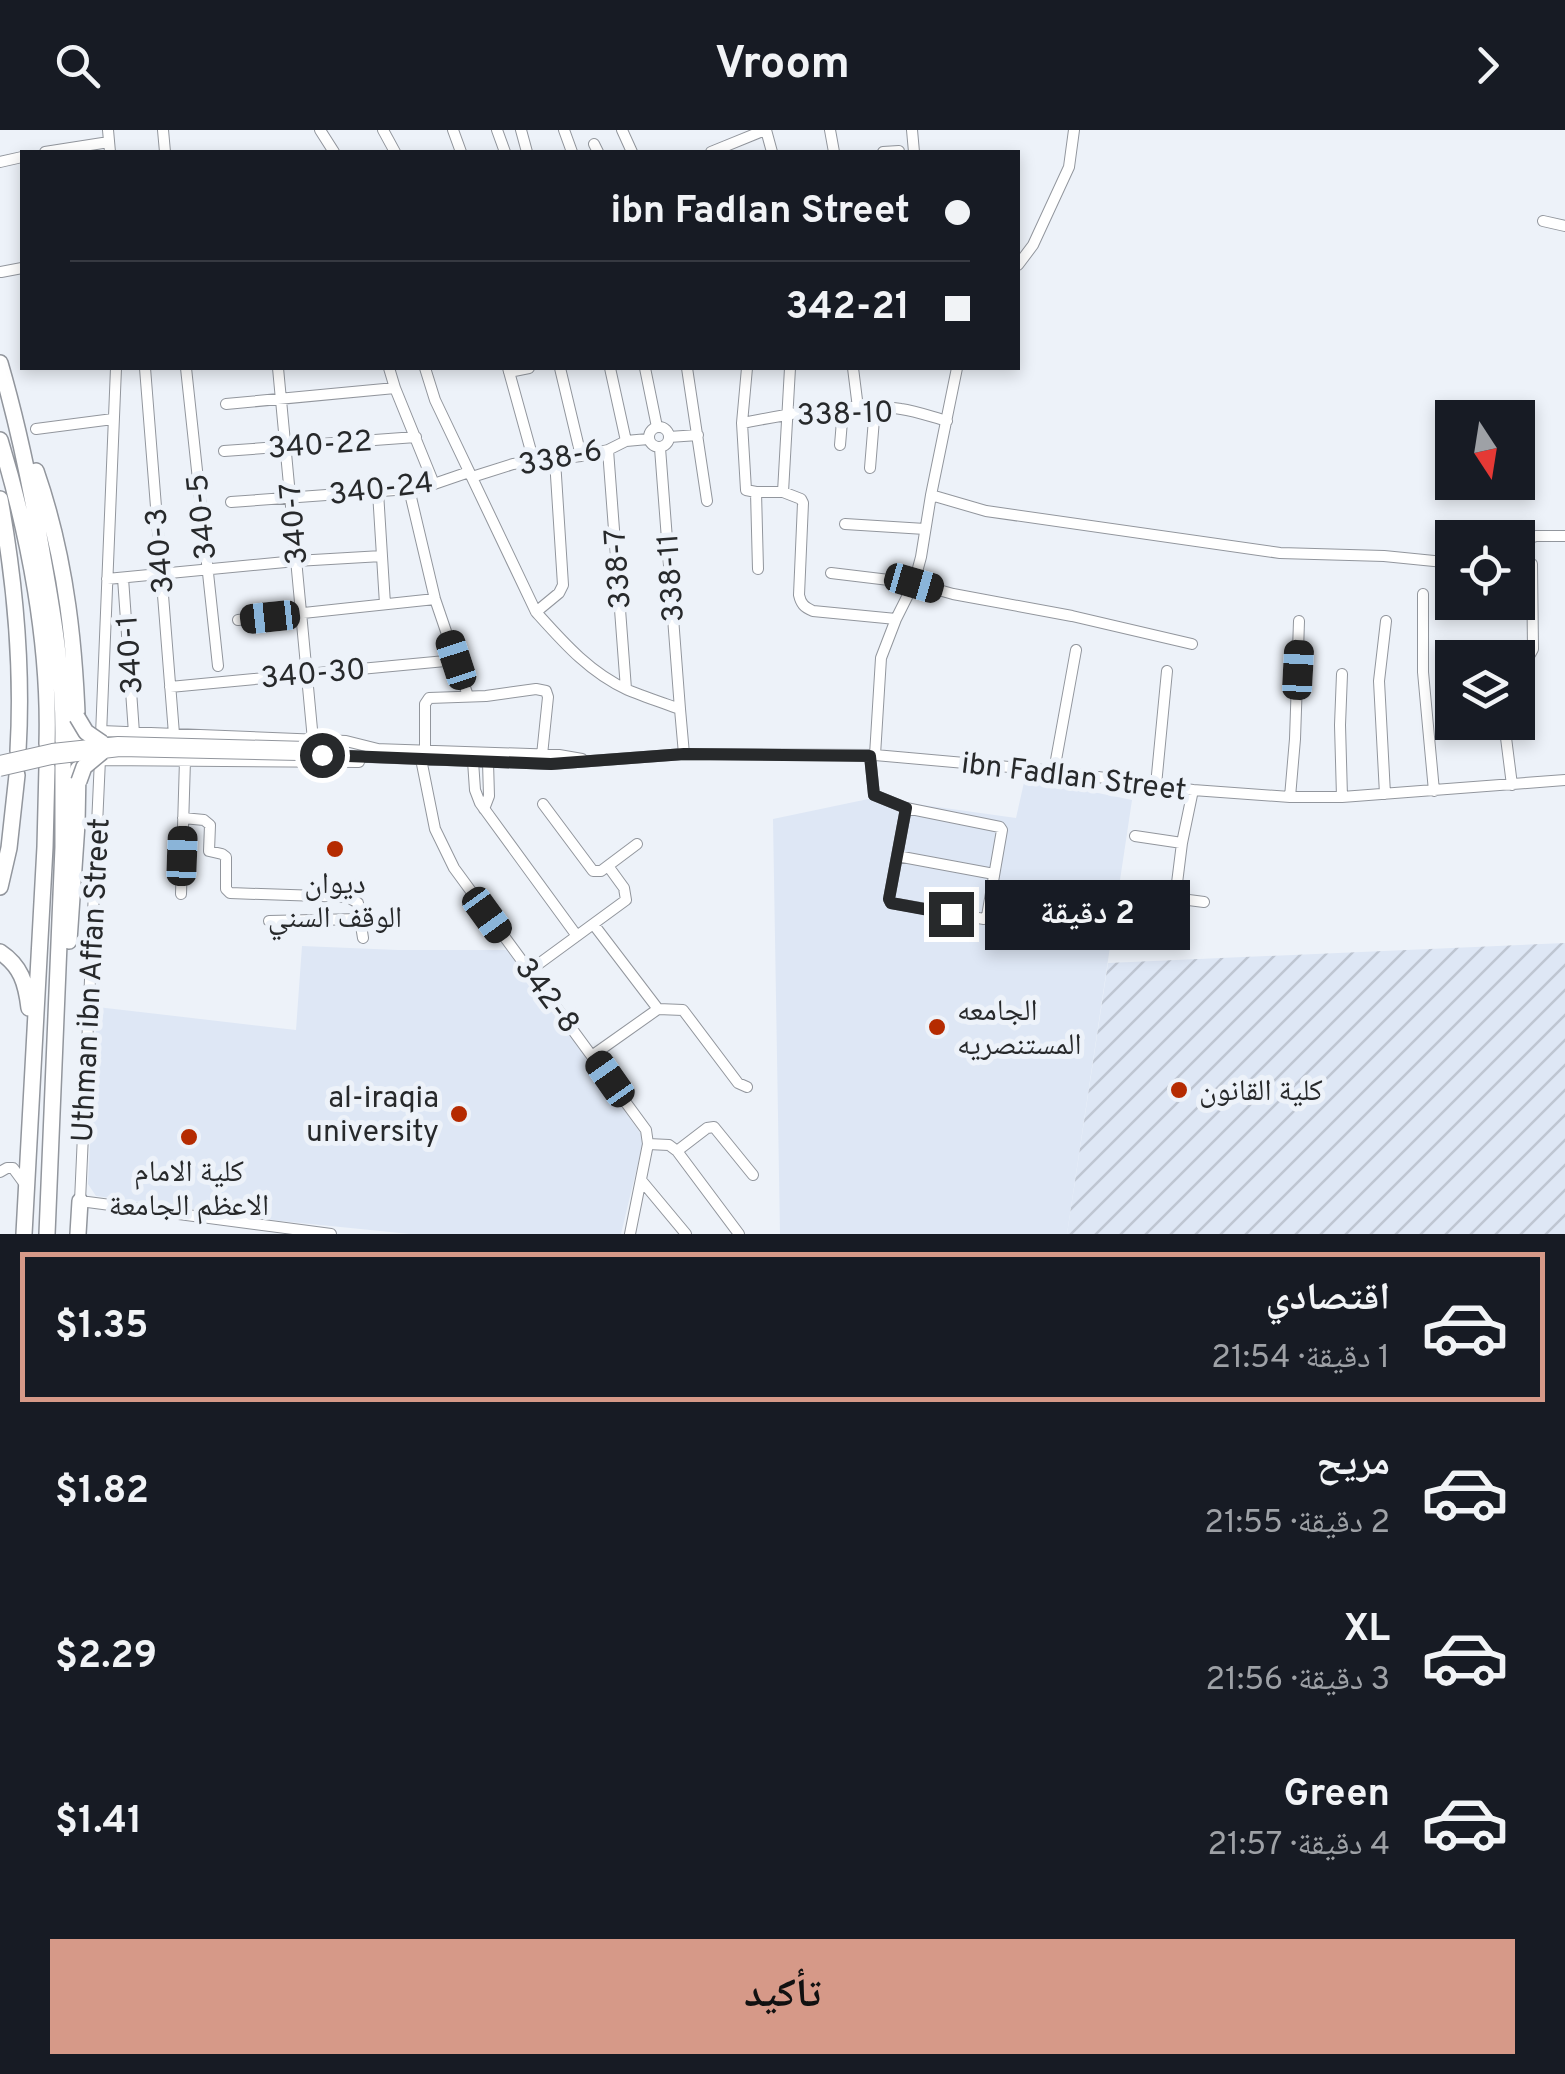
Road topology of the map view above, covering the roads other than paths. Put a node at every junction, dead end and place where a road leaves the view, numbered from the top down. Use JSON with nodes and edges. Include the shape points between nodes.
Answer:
{"nodes":[{"id":1,"x":766,"y":130,"type":"edge"},
{"id":2,"x":1074,"y":130,"type":"edge"},
{"id":3,"x":109,"y":137,"type":"edge"},
{"id":4,"x":54,"y":150,"type":"edge"},
{"id":5,"x":718,"y":150,"type":"edge"},
{"id":6,"x":1543,"y":222,"type":"dead end"},
{"id":7,"x":1565,"y":226,"type":"edge"},
{"id":8,"x":1020,"y":262,"type":"edge"},
{"id":9,"x":0,"y":363,"type":"edge"},
{"id":10,"x":116,"y":370,"type":"edge"},
{"id":11,"x":145,"y":370,"type":"edge"},
{"id":12,"x":186,"y":370,"type":"edge"},
{"id":13,"x":278,"y":370,"type":"edge"},
{"id":14,"x":390,"y":370,"type":"edge"},
{"id":15,"x":426,"y":370,"type":"edge"},
{"id":16,"x":509,"y":370,"type":"edge"},
{"id":17,"x":560,"y":370,"type":"edge"},
{"id":18,"x":610,"y":370,"type":"edge"},
{"id":19,"x":645,"y":370,"type":"edge"},
{"id":20,"x":687,"y":370,"type":"edge"},
{"id":21,"x":747,"y":370,"type":"edge"},
{"id":22,"x":790,"y":370,"type":"edge"},
{"id":23,"x":853,"y":370,"type":"edge"},
{"id":24,"x":957,"y":370,"type":"edge"},
{"id":25,"x":395,"y":388,"type":"junction"},
{"id":26,"x":281,"y":399,"type":"junction"},
{"id":27,"x":226,"y":404,"type":"dead end"},
{"id":28,"x":858,"y":408,"type":"junction"},
{"id":29,"x":874,"y":408,"type":"junction"},
{"id":30,"x":843,"y":409,"type":"junction"},
{"id":31,"x":14,"y":411,"type":"junction"},
{"id":32,"x":789,"y":414,"type":"junction"},
{"id":33,"x":114,"y":419,"type":"junction"},
{"id":34,"x":947,"y":420,"type":"junction"},
{"id":35,"x":742,"y":423,"type":"junction"},
{"id":36,"x":657,"y":427,"type":"junction"},
{"id":37,"x":36,"y":429,"type":"dead end"},
{"id":38,"x":698,"y":435,"type":"junction"},
{"id":39,"x":669,"y":436,"type":"junction"},
{"id":40,"x":416,"y":437,"type":"junction"},
{"id":41,"x":648,"y":439,"type":"junction"},
{"id":42,"x":0,"y":440,"type":"edge"},
{"id":43,"x":626,"y":442,"type":"junction"},
{"id":44,"x":840,"y":445,"type":"dead end"},
{"id":45,"x":286,"y":447,"type":"junction"},
{"id":46,"x":660,"y":448,"type":"junction"},
{"id":47,"x":608,"y":450,"type":"junction"},
{"id":48,"x":224,"y":452,"type":"dead end"},
{"id":49,"x":581,"y":456,"type":"junction"},
{"id":50,"x":555,"y":460,"type":"junction"},
{"id":51,"x":534,"y":462,"type":"junction"},
{"id":52,"x":870,"y":468,"type":"dead end"},
{"id":53,"x":470,"y":475,"type":"junction"},
{"id":54,"x":434,"y":484,"type":"junction"},
{"id":55,"x":409,"y":489,"type":"junction"},
{"id":56,"x":378,"y":492,"type":"junction"},
{"id":57,"x":756,"y":492,"type":"junction"},
{"id":58,"x":783,"y":492,"type":"junction"},
{"id":59,"x":931,"y":495,"type":"junction"},
{"id":60,"x":290,"y":497,"type":"junction"},
{"id":61,"x":0,"y":499,"type":"edge"},
{"id":62,"x":708,"y":501,"type":"dead end"},
{"id":63,"x":232,"y":502,"type":"dead end"},
{"id":64,"x":845,"y":524,"type":"dead end"},
{"id":65,"x":925,"y":529,"type":"junction"},
{"id":66,"x":1535,"y":536,"type":"edge"},
{"id":67,"x":1565,"y":536,"type":"edge"},
{"id":68,"x":382,"y":556,"type":"junction"},
{"id":69,"x":296,"y":561,"type":"junction"},
{"id":70,"x":1435,"y":561,"type":"edge"},
{"id":71,"x":758,"y":568,"type":"dead end"},
{"id":72,"x":207,"y":570,"type":"junction"},
{"id":73,"x":831,"y":572,"type":"dead end"},
{"id":74,"x":161,"y":574,"type":"junction"},
{"id":75,"x":123,"y":578,"type":"junction"},
{"id":76,"x":107,"y":579,"type":"junction"},
{"id":77,"x":914,"y":583,"type":"junction"},
{"id":78,"x":1424,"y":594,"type":"dead end"},
{"id":79,"x":436,"y":599,"type":"junction"},
{"id":80,"x":385,"y":604,"type":"junction"},
{"id":81,"x":536,"y":612,"type":"junction"},
{"id":82,"x":301,"y":614,"type":"junction"},
{"id":83,"x":238,"y":620,"type":"dead end"},
{"id":84,"x":896,"y":620,"type":"junction"},
{"id":85,"x":1300,"y":620,"type":"dead end"},
{"id":86,"x":1386,"y":621,"type":"dead end"},
{"id":87,"x":1192,"y":644,"type":"dead end"},
{"id":88,"x":1076,"y":650,"type":"dead end"},
{"id":89,"x":456,"y":660,"type":"junction"},
{"id":90,"x":218,"y":666,"type":"dead end"},
{"id":91,"x":1167,"y":672,"type":"dead end"},
{"id":92,"x":307,"y":674,"type":"junction"},
{"id":93,"x":1342,"y":674,"type":"dead end"},
{"id":94,"x":170,"y":687,"type":"junction"},
{"id":95,"x":626,"y":689,"type":"junction"},
{"id":96,"x":468,"y":696,"type":"junction"},
{"id":97,"x":680,"y":709,"type":"junction"},
{"id":98,"x":77,"y":716,"type":"junction"},
{"id":99,"x":134,"y":732,"type":"junction"},
{"id":100,"x":174,"y":734,"type":"junction"},
{"id":101,"x":314,"y":740,"type":"junction"},
{"id":102,"x":1506,"y":740,"type":"edge"},
{"id":103,"x":67,"y":746,"type":"junction"},
{"id":104,"x":101,"y":747,"type":"junction"},
{"id":105,"x":18,"y":751,"type":"dead end"},
{"id":106,"x":377,"y":753,"type":"junction"},
{"id":107,"x":684,"y":754,"type":"junction"},
{"id":108,"x":423,"y":755,"type":"junction"},
{"id":109,"x":542,"y":755,"type":"junction"},
{"id":110,"x":872,"y":756,"type":"junction"},
{"id":111,"x":185,"y":760,"type":"junction"},
{"id":112,"x":582,"y":760,"type":"junction"},
{"id":113,"x":0,"y":761,"type":"edge"},
{"id":114,"x":473,"y":762,"type":"junction"},
{"id":115,"x":488,"y":762,"type":"junction"},
{"id":116,"x":0,"y":770,"type":"edge"},
{"id":117,"x":1054,"y":771,"type":"junction"},
{"id":118,"x":17,"y":775,"type":"dead end"},
{"id":119,"x":1565,"y":780,"type":"edge"},
{"id":120,"x":79,"y":781,"type":"junction"},
{"id":121,"x":1156,"y":785,"type":"junction"},
{"id":122,"x":1512,"y":785,"type":"junction"},
{"id":123,"x":1193,"y":790,"type":"junction"},
{"id":124,"x":1434,"y":791,"type":"junction"},
{"id":125,"x":1386,"y":794,"type":"junction"},
{"id":126,"x":1290,"y":797,"type":"junction"},
{"id":127,"x":1342,"y":797,"type":"junction"},
{"id":128,"x":544,"y":804,"type":"dead end"},
{"id":129,"x":906,"y":808,"type":"junction"},
{"id":130,"x":484,"y":809,"type":"junction"},
{"id":131,"x":183,"y":818,"type":"junction"},
{"id":132,"x":1135,"y":836,"type":"dead end"},
{"id":133,"x":1182,"y":843,"type":"junction"},
{"id":134,"x":638,"y":844,"type":"dead end"},
{"id":135,"x":897,"y":856,"type":"junction"},
{"id":136,"x":608,"y":866,"type":"junction"},
{"id":137,"x":994,"y":874,"type":"junction"},
{"id":138,"x":0,"y":887,"type":"edge"},
{"id":139,"x":181,"y":894,"type":"dead end"},
{"id":140,"x":1204,"y":902,"type":"dead end"},
{"id":141,"x":360,"y":918,"type":"junction"},
{"id":142,"x":269,"y":922,"type":"dead end"},
{"id":143,"x":594,"y":925,"type":"junction"},
{"id":144,"x":578,"y":936,"type":"junction"},
{"id":145,"x":363,"y":938,"type":"dead end"},
{"id":146,"x":0,"y":952,"type":"edge"},
{"id":147,"x":529,"y":971,"type":"junction"},
{"id":148,"x":658,"y":1009,"type":"junction"},
{"id":149,"x":33,"y":1053,"type":"junction"},
{"id":150,"x":593,"y":1055,"type":"junction"},
{"id":151,"x":54,"y":1062,"type":"junction"},
{"id":152,"x":746,"y":1087,"type":"dead end"},
{"id":153,"x":648,"y":1144,"type":"junction"},
{"id":154,"x":677,"y":1151,"type":"junction"},
{"id":155,"x":0,"y":1172,"type":"edge"},
{"id":156,"x":753,"y":1175,"type":"dead end"},
{"id":157,"x":641,"y":1180,"type":"junction"},
{"id":158,"x":26,"y":1191,"type":"junction"},
{"id":159,"x":80,"y":1201,"type":"junction"},
{"id":160,"x":21,"y":1234,"type":"edge"},
{"id":161,"x":48,"y":1234,"type":"edge"},
{"id":162,"x":78,"y":1234,"type":"edge"},
{"id":163,"x":331,"y":1234,"type":"edge"},
{"id":164,"x":630,"y":1234,"type":"edge"},
{"id":165,"x":686,"y":1234,"type":"edge"},
{"id":166,"x":739,"y":1234,"type":"edge"}],
"edges":[{"from":1,"to":5,"type":"street"},
{"from":2,"to":8,"type":"street","via":[[1064,179]]},
{"from":3,"to":4,"type":"street"},
{"from":6,"to":7,"type":"street"},
{"from":9,"to":31,"type":"highway"},
{"from":10,"to":33,"type":"street","name":"Uthman ibn Affan Street"},
{"from":11,"to":74,"type":"street","name":"340-3"},
{"from":12,"to":72,"type":"street","name":"340-5"},
{"from":13,"to":26,"type":"street","name":"340-7"},
{"from":14,"to":25,"type":"street"},
{"from":15,"to":53,"type":"street"},
{"from":16,"to":51,"type":"street"},
{"from":17,"to":49,"type":"street"},
{"from":18,"to":43,"type":"street"},
{"from":19,"to":36,"type":"street"},
{"from":20,"to":38,"type":"street"},
{"from":21,"to":35,"type":"street"},
{"from":22,"to":32,"type":"street"},
{"from":23,"to":28,"type":"street"},
{"from":24,"to":34,"type":"street"},
{"from":25,"to":26,"type":"street"},
{"from":25,"to":40,"type":"street"},
{"from":26,"to":27,"type":"street"},
{"from":26,"to":45,"type":"street","name":"340-7"},
{"from":28,"to":29,"type":"street","name":"338-10"},
{"from":28,"to":30,"type":"street","name":"338-10"},
{"from":29,"to":34,"type":"street","name":"338-10"},
{"from":29,"to":52,"type":"street"},
{"from":30,"to":32,"type":"street","name":"338-10"},
{"from":30,"to":44,"type":"street"},
{"from":31,"to":98,"type":"highway","via":[[64,574]]},
{"from":31,"to":103,"type":"highway","via":[[50,593]]},
{"from":32,"to":35,"type":"street","name":"338-10"},
{"from":32,"to":58,"type":"street"},
{"from":33,"to":37,"type":"street"},
{"from":33,"to":76,"type":"street","name":"Uthman ibn Affan Street"},
{"from":34,"to":59,"type":"street"},
{"from":35,"to":57,"type":"street","via":[[746,490]]},
{"from":36,"to":39,"type":"street"},
{"from":36,"to":41,"type":"street"},
{"from":38,"to":39,"type":"street"},
{"from":38,"to":62,"type":"street"},
{"from":39,"to":46,"type":"street"},
{"from":40,"to":45,"type":"street","name":"340-22"},
{"from":40,"to":54,"type":"street"},
{"from":41,"to":43,"type":"street","name":"338-6"},
{"from":41,"to":46,"type":"street"},
{"from":42,"to":103,"type":"highway"},
{"from":43,"to":47,"type":"street","name":"338-6"},
{"from":45,"to":48,"type":"street","name":"340-22"},
{"from":45,"to":60,"type":"street","name":"340-7"},
{"from":46,"to":97,"type":"street","name":"338-11"},
{"from":47,"to":49,"type":"street","name":"338-6"},
{"from":47,"to":95,"type":"street","name":"338-7"},
{"from":49,"to":50,"type":"street","name":"338-6"},
{"from":50,"to":51,"type":"street","name":"338-6"},
{"from":50,"to":81,"type":"street","via":[[563,585]]},
{"from":51,"to":53,"type":"street","name":"338-6"},
{"from":53,"to":54,"type":"street","name":"340-24"},
{"from":53,"to":81,"type":"street"},
{"from":54,"to":55,"type":"street","name":"340-24"},
{"from":55,"to":56,"type":"street","name":"340-24"},
{"from":55,"to":79,"type":"street"},
{"from":56,"to":60,"type":"street","name":"340-24"},
{"from":56,"to":68,"type":"street"},
{"from":57,"to":58,"type":"street"},
{"from":57,"to":71,"type":"street"},
{"from":58,"to":84,"type":"street","via":[[804,503],[801,603]]},
{"from":59,"to":65,"type":"street"},
{"from":59,"to":70,"type":"street","via":[[986,511],[1280,553]]},
{"from":60,"to":63,"type":"street","name":"340-24"},
{"from":60,"to":69,"type":"street","name":"340-7"},
{"from":61,"to":105,"type":"highway","via":[[18,639]]},
{"from":64,"to":65,"type":"street"},
{"from":65,"to":77,"type":"street"},
{"from":66,"to":67,"type":"street"},
{"from":68,"to":69,"type":"street"},
{"from":68,"to":80,"type":"street"},
{"from":69,"to":72,"type":"street"},
{"from":69,"to":82,"type":"street","name":"340-7"},
{"from":72,"to":74,"type":"street"},
{"from":72,"to":90,"type":"street","name":"340-5"},
{"from":73,"to":77,"type":"street"},
{"from":74,"to":75,"type":"street"},
{"from":74,"to":94,"type":"street","name":"340-3"},
{"from":75,"to":76,"type":"street"},
{"from":75,"to":99,"type":"street","name":"340-1"},
{"from":76,"to":104,"type":"street","name":"Uthman ibn Affan Street"},
{"from":77,"to":84,"type":"street"},
{"from":77,"to":87,"type":"street"},
{"from":78,"to":124,"type":"street"},
{"from":79,"to":80,"type":"street"},
{"from":79,"to":89,"type":"street"},
{"from":80,"to":82,"type":"street"},
{"from":81,"to":95,"type":"street","via":[[595,670]]},
{"from":82,"to":83,"type":"street"},
{"from":82,"to":92,"type":"street","name":"340-7"},
{"from":84,"to":110,"type":"street","via":[[881,658]]},
{"from":85,"to":126,"type":"street"},
{"from":86,"to":125,"type":"street","via":[[1379,681]]},
{"from":88,"to":117,"type":"street"},
{"from":89,"to":92,"type":"street","name":"340-30"},
{"from":89,"to":96,"type":"street"},
{"from":91,"to":121,"type":"street"},
{"from":92,"to":94,"type":"street","name":"340-30"},
{"from":92,"to":101,"type":"street","name":"340-7"},
{"from":93,"to":127,"type":"street"},
{"from":94,"to":100,"type":"street","name":"340-3"},
{"from":95,"to":97,"type":"street"},
{"from":96,"to":108,"type":"street","name":"342-8","via":[[428,700]]},
{"from":96,"to":109,"type":"street","via":[[546,690]]},
{"from":97,"to":107,"type":"street","name":"338-11"},
{"from":98,"to":103,"type":"highway","bridge":true},
{"from":98,"to":104,"type":"highway","bridge":true},
{"from":99,"to":100,"type":"street"},
{"from":99,"to":104,"type":"street"},
{"from":100,"to":101,"type":"street"},
{"from":101,"to":106,"type":"street","via":[[354,742]]},
{"from":102,"to":122,"type":"street"},
{"from":103,"to":104,"type":"street","bridge":true},
{"from":103,"to":113,"type":"street","bridge":true},
{"from":103,"to":116,"type":"street","bridge":true},
{"from":103,"to":120,"type":"highway","bridge":true},
{"from":104,"to":106,"type":"street","name":"ibn Fadlan Street","bridge":true},
{"from":104,"to":111,"type":"street"},
{"from":104,"to":120,"type":"highway","bridge":true},
{"from":104,"to":159,"type":"street","name":"Uthman ibn Affan Street"},
{"from":106,"to":108,"type":"street","name":"ibn Fadlan Street"},
{"from":106,"to":111,"type":"street","via":[[345,764]]},
{"from":107,"to":110,"type":"street","name":"ibn Fadlan Street"},
{"from":107,"to":112,"type":"street","name":"ibn Fadlan Street"},
{"from":108,"to":109,"type":"street","name":"ibn Fadlan Street"},
{"from":108,"to":114,"type":"street","name":"ibn Fadlan Street"},
{"from":108,"to":147,"type":"street","name":"342-8","via":[[446,853]]},
{"from":109,"to":112,"type":"street","name":"ibn Fadlan Street"},
{"from":110,"to":117,"type":"street","name":"ibn Fadlan Street"},
{"from":110,"to":129,"type":"street","via":[[874,795]]},
{"from":111,"to":131,"type":"street"},
{"from":112,"to":115,"type":"street","name":"ibn Fadlan Street"},
{"from":114,"to":115,"type":"street","name":"ibn Fadlan Street"},
{"from":114,"to":130,"type":"street"},
{"from":115,"to":130,"type":"street"},
{"from":117,"to":121,"type":"street","name":"ibn Fadlan Street"},
{"from":118,"to":138,"type":"highway"},
{"from":119,"to":122,"type":"street","name":"ibn Fadlan Street"},
{"from":120,"to":151,"type":"highway"},
{"from":121,"to":123,"type":"street","name":"ibn Fadlan Street"},
{"from":122,"to":124,"type":"street","name":"ibn Fadlan Street"},
{"from":123,"to":126,"type":"street","name":"ibn Fadlan Street"},
{"from":123,"to":133,"type":"street"},
{"from":124,"to":125,"type":"street","name":"ibn Fadlan Street"},
{"from":125,"to":127,"type":"street","name":"ibn Fadlan Street"},
{"from":126,"to":127,"type":"street","name":"ibn Fadlan Street"},
{"from":128,"to":136,"type":"street","via":[[593,871]]},
{"from":129,"to":135,"type":"street"},
{"from":129,"to":137,"type":"street","via":[[1000,826]]},
{"from":130,"to":144,"type":"street"},
{"from":131,"to":139,"type":"street"},
{"from":131,"to":141,"type":"street","via":[[210,824],[209,851],[226,857],[230,894],[348,897],[358,903]]},
{"from":132,"to":133,"type":"street"},
{"from":133,"to":140,"type":"street","via":[[1177,895]]},
{"from":134,"to":136,"type":"street"},
{"from":135,"to":137,"type":"street"},
{"from":135,"to":137,"type":"street","via":[[891,903],[984,919]]},
{"from":136,"to":143,"type":"street","via":[[626,900]]},
{"from":141,"to":142,"type":"street"},
{"from":141,"to":145,"type":"street"},
{"from":143,"to":144,"type":"street"},
{"from":143,"to":148,"type":"street"},
{"from":144,"to":147,"type":"street"},
{"from":146,"to":149,"type":"highway","via":[[24,980]]},
{"from":147,"to":150,"type":"street","name":"342-8"},
{"from":148,"to":150,"type":"street"},
{"from":148,"to":152,"type":"street","via":[[686,1011]]},
{"from":149,"to":151,"type":"highway","via":[[55,766],[63,847]]},
{"from":149,"to":158,"type":"highway"},
{"from":150,"to":153,"type":"street","name":"342-8","via":[[646,1130]]},
{"from":151,"to":161,"type":"highway"},
{"from":153,"to":154,"type":"street"},
{"from":153,"to":157,"type":"street"},
{"from":154,"to":156,"type":"street","via":[[714,1127]]},
{"from":154,"to":166,"type":"street"},
{"from":155,"to":158,"type":"street","via":[[13,1168]]},
{"from":157,"to":164,"type":"street"},
{"from":157,"to":165,"type":"street"},
{"from":158,"to":160,"type":"highway"},
{"from":159,"to":162,"type":"highway"},
{"from":159,"to":163,"type":"street"}]}
